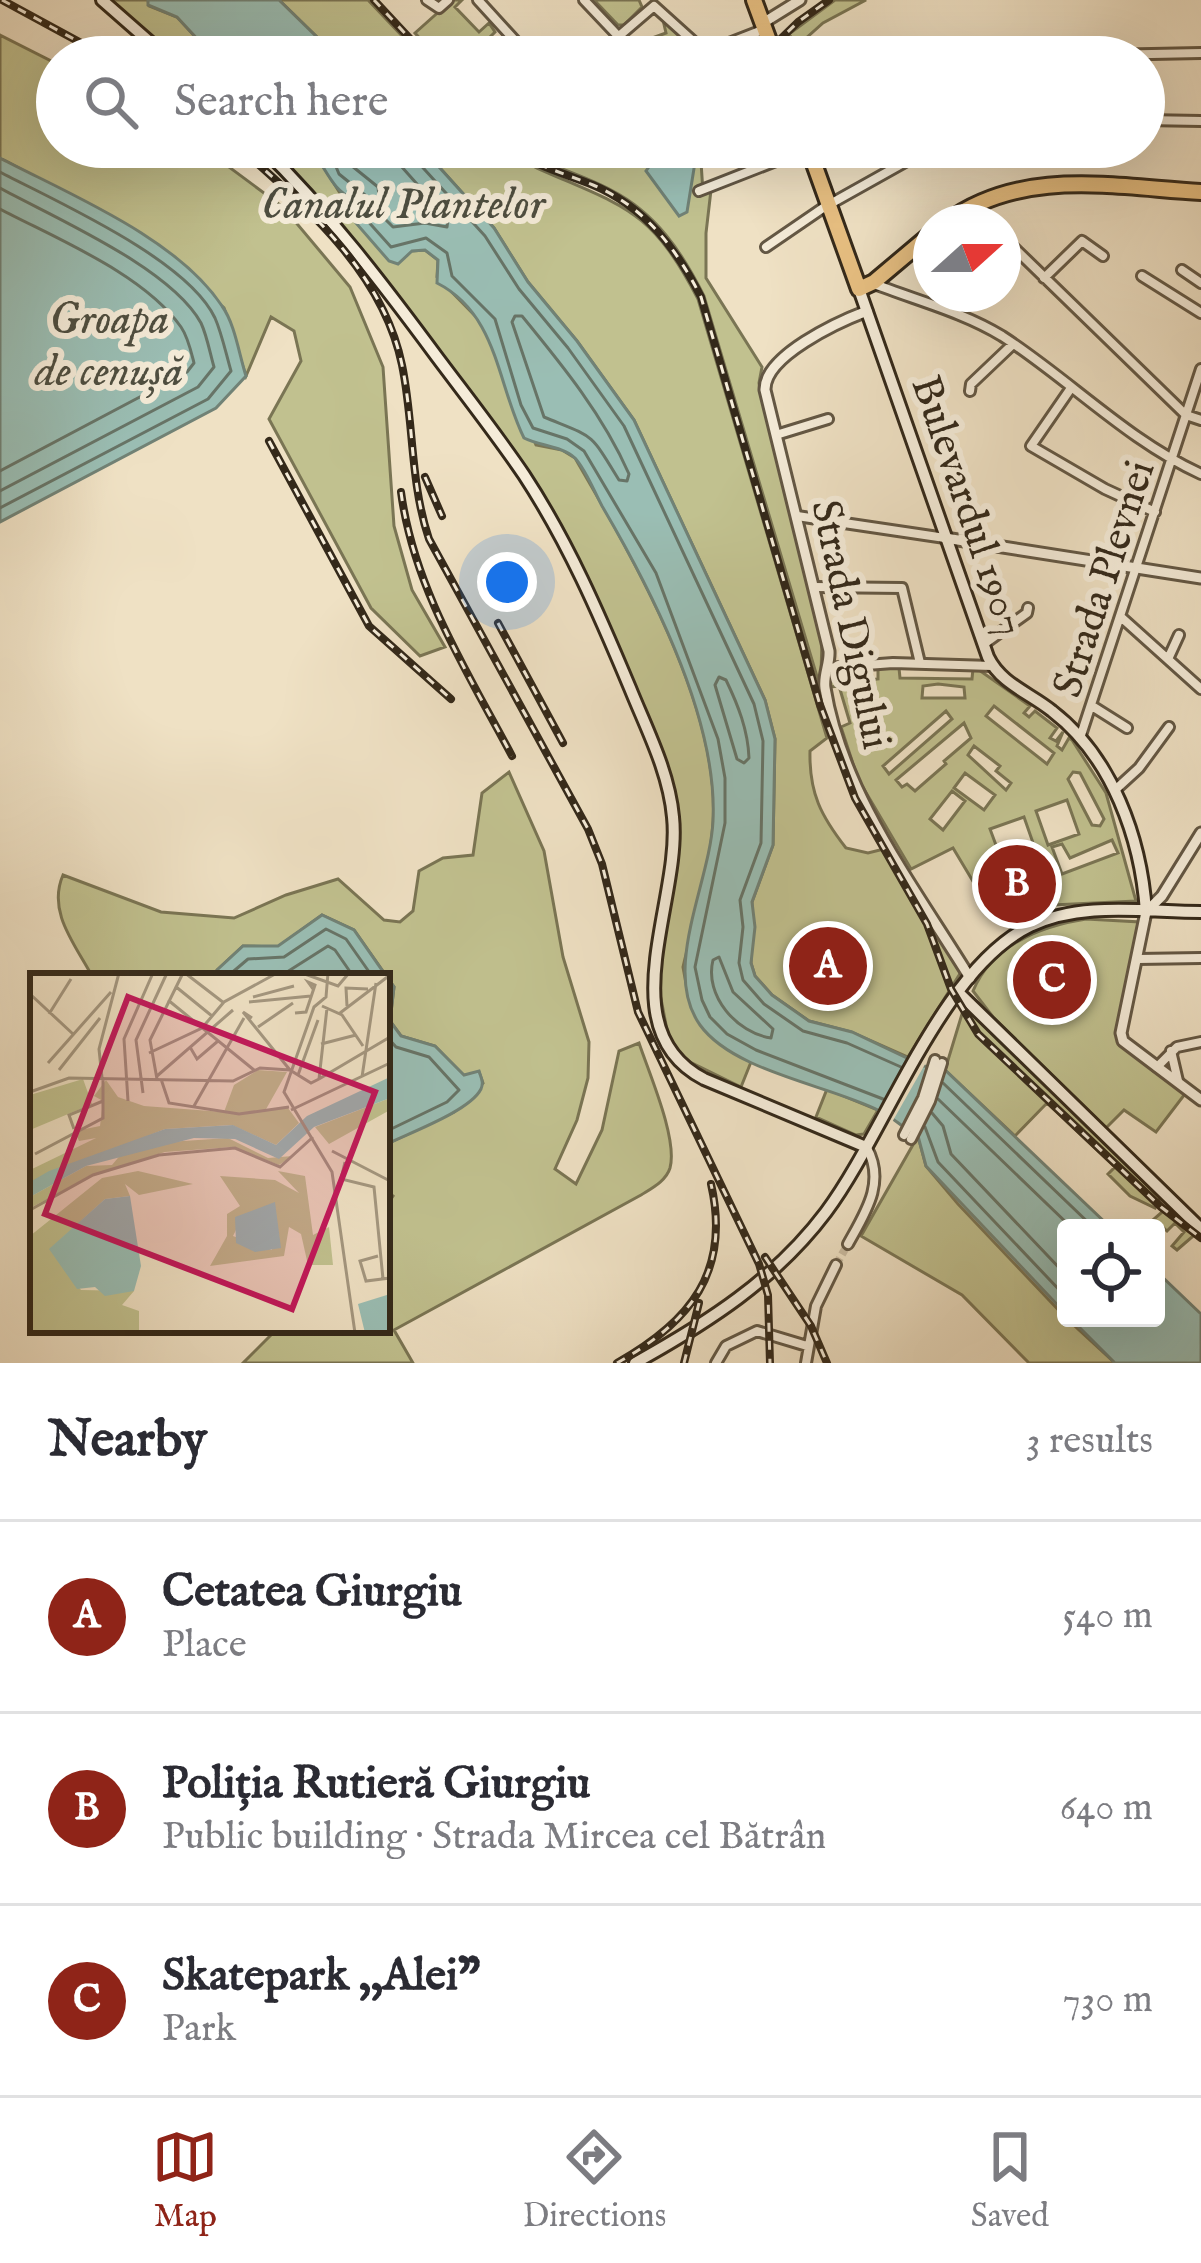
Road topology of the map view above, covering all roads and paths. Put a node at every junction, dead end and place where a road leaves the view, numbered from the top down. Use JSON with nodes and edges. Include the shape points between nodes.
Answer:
{"nodes":[{"id":1,"x":102,"y":0,"type":"edge"},
{"id":2,"x":428,"y":0,"type":"edge"},
{"id":3,"x":448,"y":0,"type":"edge"},
{"id":4,"x":478,"y":0,"type":"edge"},
{"id":5,"x":584,"y":0,"type":"edge"},
{"id":6,"x":754,"y":0,"type":"edge"},
{"id":7,"x":800,"y":0,"type":"edge"},
{"id":8,"x":764,"y":26,"type":"junction"},
{"id":9,"x":143,"y":36,"type":"edge"},
{"id":10,"x":511,"y":36,"type":"edge"},
{"id":11,"x":619,"y":36,"type":"joint"},
{"id":12,"x":688,"y":36,"type":"edge"},
{"id":13,"x":741,"y":36,"type":"edge"},
{"id":14,"x":768,"y":36,"type":"edge"},
{"id":15,"x":1201,"y":53,"type":"edge"},
{"id":16,"x":1165,"y":54,"type":"edge"},
{"id":17,"x":1165,"y":120,"type":"edge"},
{"id":18,"x":1201,"y":121,"type":"edge"},
{"id":19,"x":281,"y":168,"type":"edge"},
{"id":20,"x":761,"y":168,"type":"edge"},
{"id":21,"x":816,"y":168,"type":"edge"},
{"id":22,"x":894,"y":168,"type":"edge"},
{"id":23,"x":699,"y":191,"type":"dead end"},
{"id":24,"x":1201,"y":192,"type":"edge"},
{"id":25,"x":829,"y":204,"type":"junction"},
{"id":26,"x":974,"y":204,"type":"edge"},
{"id":27,"x":766,"y":247,"type":"dead end"},
{"id":28,"x":913,"y":248,"type":"edge"},
{"id":29,"x":1021,"y":255,"type":"edge"},
{"id":30,"x":1103,"y":256,"type":"dead end"},
{"id":31,"x":1182,"y":270,"type":"dead end"},
{"id":32,"x":1142,"y":276,"type":"dead end"},
{"id":33,"x":1044,"y":278,"type":"junction"},
{"id":34,"x":1201,"y":283,"type":"edge"},
{"id":35,"x":866,"y":286,"type":"junction"},
{"id":36,"x":867,"y":311,"type":"junction"},
{"id":37,"x":1201,"y":313,"type":"edge"},
{"id":38,"x":1012,"y":344,"type":"junction"},
{"id":39,"x":1201,"y":369,"type":"edge"},
{"id":40,"x":1071,"y":388,"type":"junction"},
{"id":41,"x":970,"y":391,"type":"dead end"},
{"id":42,"x":1186,"y":415,"type":"junction"},
{"id":43,"x":828,"y":418,"type":"dead end"},
{"id":44,"x":1201,"y":420,"type":"edge"},
{"id":45,"x":776,"y":434,"type":"junction"},
{"id":46,"x":1172,"y":460,"type":"junction"},
{"id":47,"x":1201,"y":473,"type":"edge"},
{"id":48,"x":1155,"y":512,"type":"junction"},
{"id":49,"x":796,"y":516,"type":"junction"},
{"id":50,"x":945,"y":538,"type":"junction"},
{"id":51,"x":1138,"y":568,"type":"junction"},
{"id":52,"x":1201,"y":578,"type":"edge"},
{"id":53,"x":814,"y":587,"type":"junction"},
{"id":54,"x":1028,"y":608,"type":"dead end"},
{"id":55,"x":1122,"y":619,"type":"junction"},
{"id":56,"x":1179,"y":635,"type":"dead end"},
{"id":57,"x":983,"y":645,"type":"junction"},
{"id":58,"x":1168,"y":659,"type":"junction"},
{"id":59,"x":920,"y":663,"type":"junction"},
{"id":60,"x":992,"y":666,"type":"junction"},
{"id":61,"x":827,"y":668,"type":"junction"},
{"id":62,"x":1201,"y":689,"type":"edge"},
{"id":63,"x":1092,"y":706,"type":"junction"},
{"id":64,"x":1127,"y":728,"type":"dead end"},
{"id":65,"x":1168,"y":728,"type":"dead end"},
{"id":66,"x":1081,"y":737,"type":"junction"},
{"id":67,"x":1115,"y":790,"type":"junction"},
{"id":68,"x":1201,"y":833,"type":"edge"},
{"id":69,"x":1146,"y":912,"type":"junction"},
{"id":70,"x":1201,"y":912,"type":"edge"},
{"id":71,"x":1201,"y":958,"type":"edge"},
{"id":72,"x":1138,"y":959,"type":"junction"},
{"id":73,"x":970,"y":978,"type":"junction"},
{"id":74,"x":959,"y":993,"type":"junction"},
{"id":75,"x":1201,"y":1042,"type":"edge"},
{"id":76,"x":1171,"y":1051,"type":"junction"},
{"id":77,"x":939,"y":1061,"type":"dead end"},
{"id":78,"x":1157,"y":1067,"type":"junction"},
{"id":79,"x":1179,"y":1083,"type":"junction"},
{"id":80,"x":1201,"y":1100,"type":"edge"},
{"id":81,"x":907,"y":1137,"type":"dead end"},
{"id":82,"x":866,"y":1147,"type":"junction"},
{"id":83,"x":1201,"y":1229,"type":"edge"},
{"id":84,"x":848,"y":1244,"type":"tunnel mouth"},
{"id":85,"x":836,"y":1265,"type":"tunnel mouth"},
{"id":86,"x":807,"y":1346,"type":"junction"},
{"id":87,"x":634,"y":1363,"type":"edge"},
{"id":88,"x":716,"y":1363,"type":"edge"},
{"id":89,"x":806,"y":1363,"type":"edge"}],
"edges":[{"from":1,"to":9,"type":"main road"},
{"from":2,"to":3,"type":"street","via":[[439,8]]},
{"from":4,"to":10,"type":"street"},
{"from":5,"to":11,"type":"street"},
{"from":6,"to":8,"type":"main road"},
{"from":7,"to":8,"type":"street"},
{"from":8,"to":13,"type":"street"},
{"from":8,"to":14,"type":"main road"},
{"from":11,"to":12,"type":"street","via":[[655,6]]},
{"from":15,"to":16,"type":"street"},
{"from":17,"to":18,"type":"street"},
{"from":19,"to":82,"type":"main road","via":[[368,263],[484,418],[593,600],[671,804],[674,846],[653,983],[669,1051],[704,1079]]},
{"from":20,"to":23,"type":"street"},
{"from":21,"to":25,"type":"main road","name":"Bulevardul 1907"},
{"from":22,"to":25,"type":"street"},
{"from":24,"to":26,"type":"main road","via":[[1041,184]]},
{"from":25,"to":27,"type":"street"},
{"from":25,"to":35,"type":"main road","name":"Bulevardul 1907"},
{"from":28,"to":35,"type":"main road"},
{"from":29,"to":33,"type":"street"},
{"from":30,"to":33,"type":"street","via":[[1082,241]]},
{"from":31,"to":34,"type":"street"},
{"from":32,"to":37,"type":"street"},
{"from":33,"to":42,"type":"street"},
{"from":35,"to":36,"type":"main road","name":"Bulevardul 1907"},
{"from":35,"to":38,"type":"street","via":[[973,321]]},
{"from":36,"to":45,"type":"street","name":"Strada Digului","via":[[817,333],[767,376]]},
{"from":36,"to":50,"type":"main road","name":"Bulevardul 1907"},
{"from":38,"to":40,"type":"street"},
{"from":38,"to":41,"type":"street"},
{"from":39,"to":42,"type":"street","name":"Strada Plevnei"},
{"from":40,"to":46,"type":"street"},
{"from":40,"to":48,"type":"street","via":[[1030,446]]},
{"from":42,"to":44,"type":"street"},
{"from":42,"to":46,"type":"street","name":"Strada Plevnei"},
{"from":43,"to":45,"type":"street"},
{"from":45,"to":49,"type":"street","name":"Strada Digului"},
{"from":46,"to":47,"type":"street"},
{"from":46,"to":48,"type":"street","name":"Strada Plevnei"},
{"from":48,"to":51,"type":"street","name":"Strada Plevnei"},
{"from":49,"to":50,"type":"street"},
{"from":49,"to":53,"type":"street","name":"Strada Digului"},
{"from":50,"to":51,"type":"street"},
{"from":50,"to":57,"type":"main road","name":"Bulevardul 1907"},
{"from":51,"to":52,"type":"street"},
{"from":51,"to":55,"type":"street","name":"Strada Plevnei"},
{"from":53,"to":59,"type":"street","via":[[903,589]]},
{"from":53,"to":61,"type":"street","name":"Strada Digului"},
{"from":54,"to":57,"type":"street"},
{"from":55,"to":58,"type":"street"},
{"from":55,"to":63,"type":"street","name":"Strada Plevnei"},
{"from":56,"to":58,"type":"street"},
{"from":57,"to":60,"type":"main road","name":"Bulevardul 1907"},
{"from":58,"to":62,"type":"street"},
{"from":59,"to":60,"type":"street"},
{"from":59,"to":61,"type":"street"},
{"from":60,"to":66,"type":"main road","name":"Bulevardul 1907"},
{"from":61,"to":73,"type":"street","name":"Strada Digului","via":[[842,748],[865,805]]},
{"from":63,"to":64,"type":"street"},
{"from":63,"to":66,"type":"street","name":"Strada Plevnei"},
{"from":65,"to":67,"type":"street"},
{"from":66,"to":67,"type":"main road","name":"Bulevardul 1907"},
{"from":67,"to":69,"type":"main road","name":"Bulevardul 1907"},
{"from":68,"to":69,"type":"street"},
{"from":69,"to":70,"type":"main road"},
{"from":69,"to":72,"type":"street"},
{"from":69,"to":73,"type":"main road","via":[[1052,918],[1004,943]]},
{"from":71,"to":72,"type":"street"},
{"from":72,"to":78,"type":"street","via":[[1121,1037]]},
{"from":73,"to":74,"type":"main road"},
{"from":74,"to":82,"type":"main road"},
{"from":74,"to":83,"type":"main road"},
{"from":75,"to":76,"type":"street"},
{"from":76,"to":78,"type":"street"},
{"from":76,"to":79,"type":"street"},
{"from":77,"to":81,"type":"street","via":[[930,1101]]},
{"from":78,"to":79,"type":"street"},
{"from":79,"to":80,"type":"street"},
{"from":82,"to":84,"type":"street","via":[[874,1188]]},
{"from":82,"to":87,"type":"main road","via":[[828,1210],[773,1271]]},
{"from":85,"to":86,"type":"street"},
{"from":86,"to":88,"type":"street","via":[[758,1331],[726,1346]]},
{"from":86,"to":89,"type":"street"}]}
